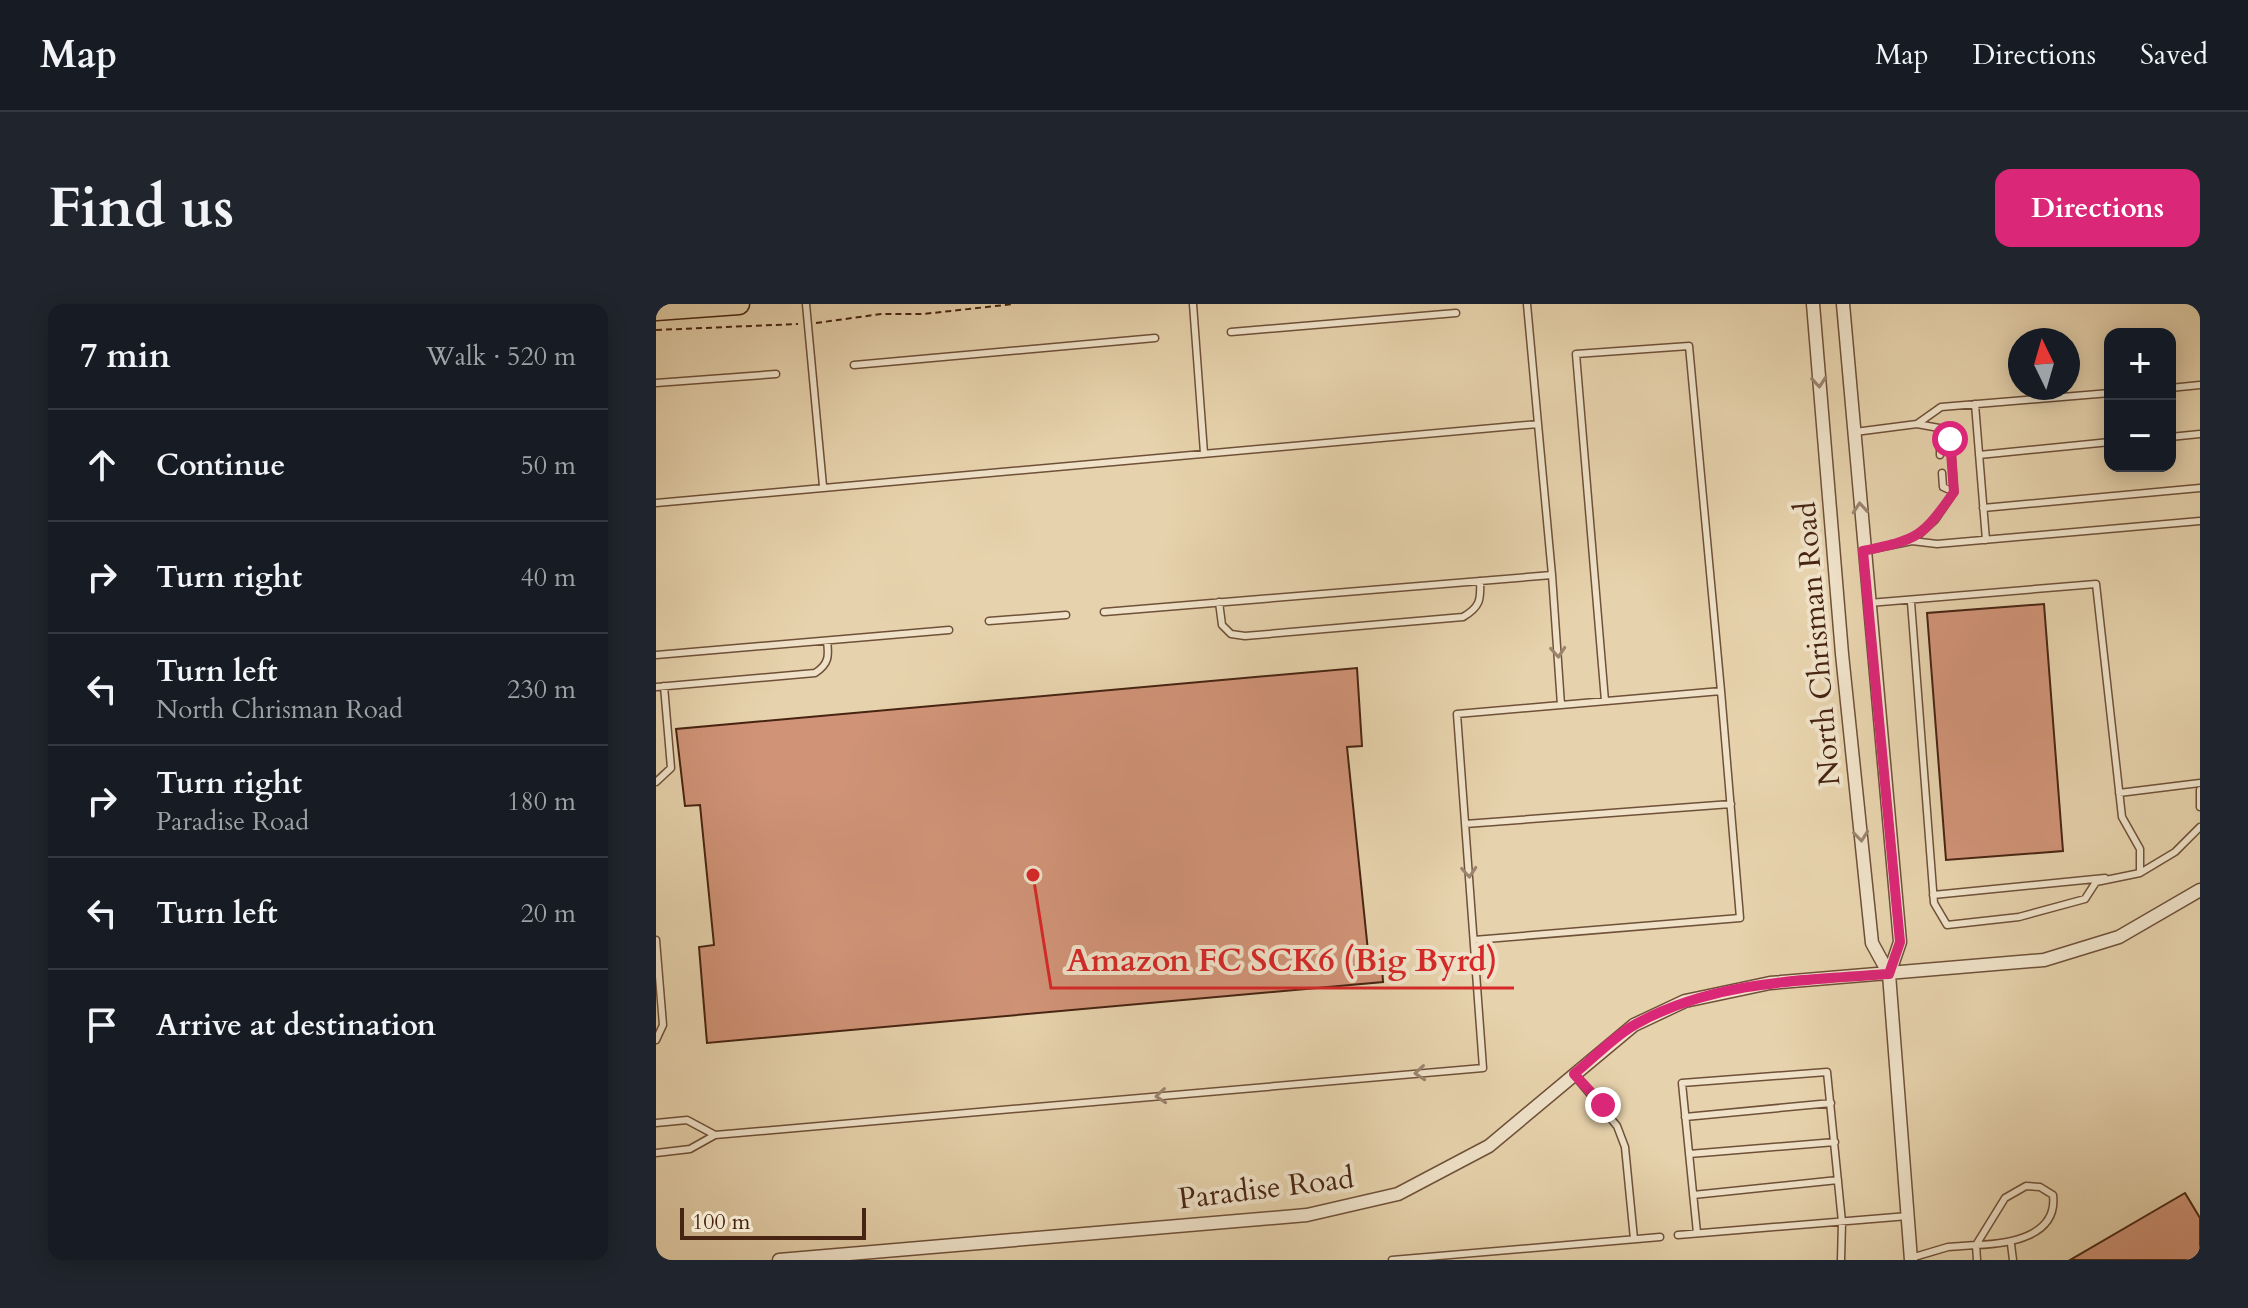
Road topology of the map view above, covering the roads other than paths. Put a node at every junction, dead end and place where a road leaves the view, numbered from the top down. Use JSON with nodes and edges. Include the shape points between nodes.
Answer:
{"nodes":[{"id":1,"x":739,"y":304,"type":"edge"},
{"id":2,"x":806,"y":304,"type":"edge"},
{"id":3,"x":1193,"y":304,"type":"edge"},
{"id":4,"x":1527,"y":304,"type":"edge"},
{"id":5,"x":1813,"y":304,"type":"edge"},
{"id":6,"x":1843,"y":304,"type":"edge"},
{"id":7,"x":656,"y":310,"type":"edge"},
{"id":8,"x":1456,"y":313,"type":"dead end"},
{"id":9,"x":1231,"y":332,"type":"dead end"},
{"id":10,"x":1155,"y":338,"type":"dead end"},
{"id":11,"x":854,"y":365,"type":"dead end"},
{"id":12,"x":776,"y":374,"type":"dead end"},
{"id":13,"x":656,"y":383,"type":"edge"},
{"id":14,"x":2200,"y":385,"type":"edge"},
{"id":15,"x":2176,"y":387,"type":"edge"},
{"id":16,"x":2104,"y":393,"type":"edge"},
{"id":17,"x":1975,"y":404,"type":"junction"},
{"id":18,"x":1538,"y":424,"type":"junction"},
{"id":19,"x":1917,"y":424,"type":"junction"},
{"id":20,"x":1854,"y":432,"type":"junction"},
{"id":21,"x":2200,"y":434,"type":"edge"},
{"id":22,"x":2176,"y":436,"type":"edge"},
{"id":23,"x":1950,"y":439,"type":"junction"},
{"id":24,"x":2104,"y":443,"type":"edge"},
{"id":25,"x":1204,"y":453,"type":"junction"},
{"id":26,"x":1940,"y":455,"type":"dead end"},
{"id":27,"x":1979,"y":455,"type":"junction"},
{"id":28,"x":1942,"y":473,"type":"dead end"},
{"id":29,"x":823,"y":486,"type":"junction"},
{"id":30,"x":2200,"y":488,"type":"edge"},
{"id":31,"x":1954,"y":492,"type":"junction"},
{"id":32,"x":656,"y":503,"type":"edge"},
{"id":33,"x":1983,"y":508,"type":"junction"},
{"id":34,"x":2200,"y":521,"type":"edge"},
{"id":35,"x":1986,"y":540,"type":"junction"},
{"id":36,"x":1912,"y":541,"type":"junction"},
{"id":37,"x":1863,"y":551,"type":"junction"},
{"id":38,"x":1552,"y":575,"type":"junction"},
{"id":39,"x":1480,"y":581,"type":"junction"},
{"id":40,"x":1219,"y":602,"type":"junction"},
{"id":41,"x":1911,"y":602,"type":"junction"},
{"id":42,"x":1867,"y":603,"type":"junction"},
{"id":43,"x":1104,"y":612,"type":"dead end"},
{"id":44,"x":1066,"y":615,"type":"dead end"},
{"id":45,"x":989,"y":621,"type":"dead end"},
{"id":46,"x":949,"y":630,"type":"dead end"},
{"id":47,"x":827,"y":641,"type":"junction"},
{"id":48,"x":656,"y":655,"type":"edge"},
{"id":49,"x":664,"y":686,"type":"junction"},
{"id":50,"x":656,"y":687,"type":"edge"},
{"id":51,"x":1721,"y":691,"type":"junction"},
{"id":52,"x":1605,"y":701,"type":"junction"},
{"id":53,"x":1561,"y":705,"type":"junction"},
{"id":54,"x":656,"y":782,"type":"edge"},
{"id":55,"x":2200,"y":783,"type":"edge"},
{"id":56,"x":2200,"y":790,"type":"edge"},
{"id":57,"x":2119,"y":793,"type":"junction"},
{"id":58,"x":1731,"y":804,"type":"junction"},
{"id":59,"x":2200,"y":807,"type":"edge"},
{"id":60,"x":1465,"y":824,"type":"junction"},
{"id":61,"x":2200,"y":827,"type":"edge"},
{"id":62,"x":2140,"y":873,"type":"junction"},
{"id":63,"x":2108,"y":879,"type":"junction"},
{"id":64,"x":2200,"y":890,"type":"edge"},
{"id":65,"x":1933,"y":895,"type":"junction"},
{"id":66,"x":656,"y":940,"type":"edge"},
{"id":67,"x":1474,"y":940,"type":"junction"},
{"id":68,"x":1889,"y":974,"type":"junction"},
{"id":69,"x":656,"y":1040,"type":"edge"},
{"id":70,"x":1574,"y":1074,"type":"junction"},
{"id":71,"x":1831,"y":1103,"type":"junction"},
{"id":72,"x":1685,"y":1117,"type":"junction"},
{"id":73,"x":656,"y":1123,"type":"edge"},
{"id":74,"x":715,"y":1135,"type":"junction"},
{"id":75,"x":1835,"y":1142,"type":"junction"},
{"id":76,"x":656,"y":1153,"type":"edge"},
{"id":77,"x":1689,"y":1154,"type":"junction"},
{"id":78,"x":1838,"y":1180,"type":"junction"},
{"id":79,"x":1693,"y":1195,"type":"junction"},
{"id":80,"x":1908,"y":1216,"type":"junction"},
{"id":81,"x":1842,"y":1222,"type":"junction"},
{"id":82,"x":1697,"y":1233,"type":"junction"},
{"id":83,"x":1678,"y":1235,"type":"dead end"},
{"id":84,"x":1660,"y":1237,"type":"dead end"},
{"id":85,"x":1634,"y":1239,"type":"junction"},
{"id":86,"x":2011,"y":1244,"type":"junction"},
{"id":87,"x":1976,"y":1245,"type":"junction"},
{"id":88,"x":896,"y":1256,"type":"edge"},
{"id":89,"x":1911,"y":1259,"type":"edge"},
{"id":90,"x":779,"y":1260,"type":"edge"},
{"id":91,"x":1392,"y":1260,"type":"edge"},
{"id":92,"x":1841,"y":1260,"type":"edge"},
{"id":93,"x":1977,"y":1260,"type":"edge"},
{"id":94,"x":2013,"y":1260,"type":"edge"}],
"edges":[{"from":1,"to":7,"type":"main road"},
{"from":2,"to":29,"type":"lane"},
{"from":3,"to":25,"type":"lane"},
{"from":4,"to":18,"type":"lane"},
{"from":5,"to":68,"type":"street","name":"North Chrisman Road","one_way":true,"via":[[1872,943]]},
{"from":6,"to":20,"type":"street","name":"North Chrisman Road"},
{"from":8,"to":9,"type":"lane"},
{"from":10,"to":11,"type":"lane"},
{"from":12,"to":13,"type":"lane"},
{"from":14,"to":15,"type":"lane"},
{"from":16,"to":17,"type":"lane"},
{"from":17,"to":19,"type":"lane","via":[[1941,407]]},
{"from":17,"to":27,"type":"lane"},
{"from":18,"to":25,"type":"lane"},
{"from":18,"to":38,"type":"lane"},
{"from":19,"to":20,"type":"lane"},
{"from":19,"to":23,"type":"lane","via":[[1950,430]]},
{"from":37,"to":20,"type":"street","name":"North Chrisman Road","one_way":true},
{"from":21,"to":22,"type":"lane"},
{"from":23,"to":26,"type":"lane","via":[[1940,446]]},
{"from":23,"to":31,"type":"lane"},
{"from":24,"to":27,"type":"lane"},
{"from":25,"to":29,"type":"lane"},
{"from":27,"to":33,"type":"lane"},
{"from":28,"to":31,"type":"lane","via":[[1943,487]]},
{"from":29,"to":32,"type":"lane"},
{"from":30,"to":33,"type":"lane"},
{"from":31,"to":36,"type":"lane"},
{"from":33,"to":35,"type":"lane"},
{"from":34,"to":35,"type":"lane"},
{"from":35,"to":36,"type":"lane"},
{"from":36,"to":37,"type":"lane"},
{"from":37,"to":42,"type":"street","name":"North Chrisman Road"},
{"from":38,"to":39,"type":"lane"},
{"from":38,"to":53,"type":"lane","one_way":true},
{"from":39,"to":40,"type":"lane"},
{"from":39,"to":40,"type":"lane","via":[[1481,600],[1463,617],[1245,636],[1231,634],[1222,625]]},
{"from":40,"to":43,"type":"lane"},
{"from":41,"to":42,"type":"lane"},
{"from":41,"to":57,"type":"lane","via":[[2096,584]]},
{"from":41,"to":65,"type":"lane"},
{"from":42,"to":68,"type":"street","name":"North Chrisman Road","via":[[1900,942]]},
{"from":44,"to":45,"type":"lane"},
{"from":46,"to":47,"type":"lane"},
{"from":47,"to":48,"type":"lane"},
{"from":47,"to":49,"type":"lane","via":[[825,667],[815,673]]},
{"from":49,"to":50,"type":"lane"},
{"from":49,"to":54,"type":"lane","via":[[671,768]]},
{"from":51,"to":52,"type":"lane"},
{"from":51,"to":52,"type":"lane","via":[[1689,346],[1576,354]]},
{"from":51,"to":58,"type":"lane"},
{"from":52,"to":53,"type":"lane"},
{"from":53,"to":60,"type":"lane","via":[[1457,714]]},
{"from":55,"to":57,"type":"lane"},
{"from":56,"to":59,"type":"lane"},
{"from":57,"to":62,"type":"lane","via":[[2122,817],[2140,849]]},
{"from":58,"to":60,"type":"lane"},
{"from":58,"to":67,"type":"lane","via":[[1740,918]]},
{"from":60,"to":67,"type":"lane","one_way":true},
{"from":61,"to":62,"type":"lane","via":[[2175,852]]},
{"from":62,"to":63,"type":"lane"},
{"from":63,"to":65,"type":"lane"},
{"from":63,"to":65,"type":"lane","via":[[2096,882],[2085,899],[2019,917],[1947,925]]},
{"from":64,"to":68,"type":"street","name":"Paradise Road","via":[[2151,921],[2078,951],[2015,965]]},
{"from":66,"to":69,"type":"lane","via":[[663,1025]]},
{"from":67,"to":74,"type":"lane","one_way":true,"via":[[1483,1068]]},
{"from":68,"to":70,"type":"street","name":"Paradise Road","via":[[1770,983],[1685,1001],[1634,1025]]},
{"from":68,"to":80,"type":"street","name":"North Chrisman Road"},
{"from":70,"to":85,"type":"lane","via":[[1617,1126],[1625,1147]]},
{"from":70,"to":88,"type":"street","name":"Paradise Road","via":[[1489,1146],[1398,1194],[1307,1215]]},
{"from":71,"to":72,"type":"lane"},
{"from":71,"to":72,"type":"lane","via":[[1827,1072],[1682,1083]]},
{"from":71,"to":75,"type":"lane"},
{"from":72,"to":77,"type":"lane"},
{"from":73,"to":74,"type":"lane","via":[[687,1120]]},
{"from":74,"to":76,"type":"lane","via":[[690,1149]]},
{"from":75,"to":77,"type":"lane"},
{"from":75,"to":78,"type":"lane"},
{"from":77,"to":79,"type":"lane"},
{"from":78,"to":79,"type":"lane"},
{"from":78,"to":81,"type":"lane"},
{"from":79,"to":82,"type":"lane"},
{"from":80,"to":81,"type":"lane"},
{"from":80,"to":89,"type":"street","name":"North Chrisman Road"},
{"from":81,"to":82,"type":"lane"},
{"from":81,"to":92,"type":"lane"},
{"from":82,"to":83,"type":"lane"},
{"from":84,"to":85,"type":"lane"},
{"from":85,"to":91,"type":"lane"},
{"from":86,"to":87,"type":"lane"},
{"from":86,"to":87,"type":"lane","via":[[2050,1222],[2053,1195],[2026,1186],[2005,1198]]},
{"from":86,"to":94,"type":"lane"},
{"from":87,"to":89,"type":"lane"},
{"from":87,"to":93,"type":"lane"},
{"from":88,"to":90,"type":"street","name":"Paradise Road"}]}
